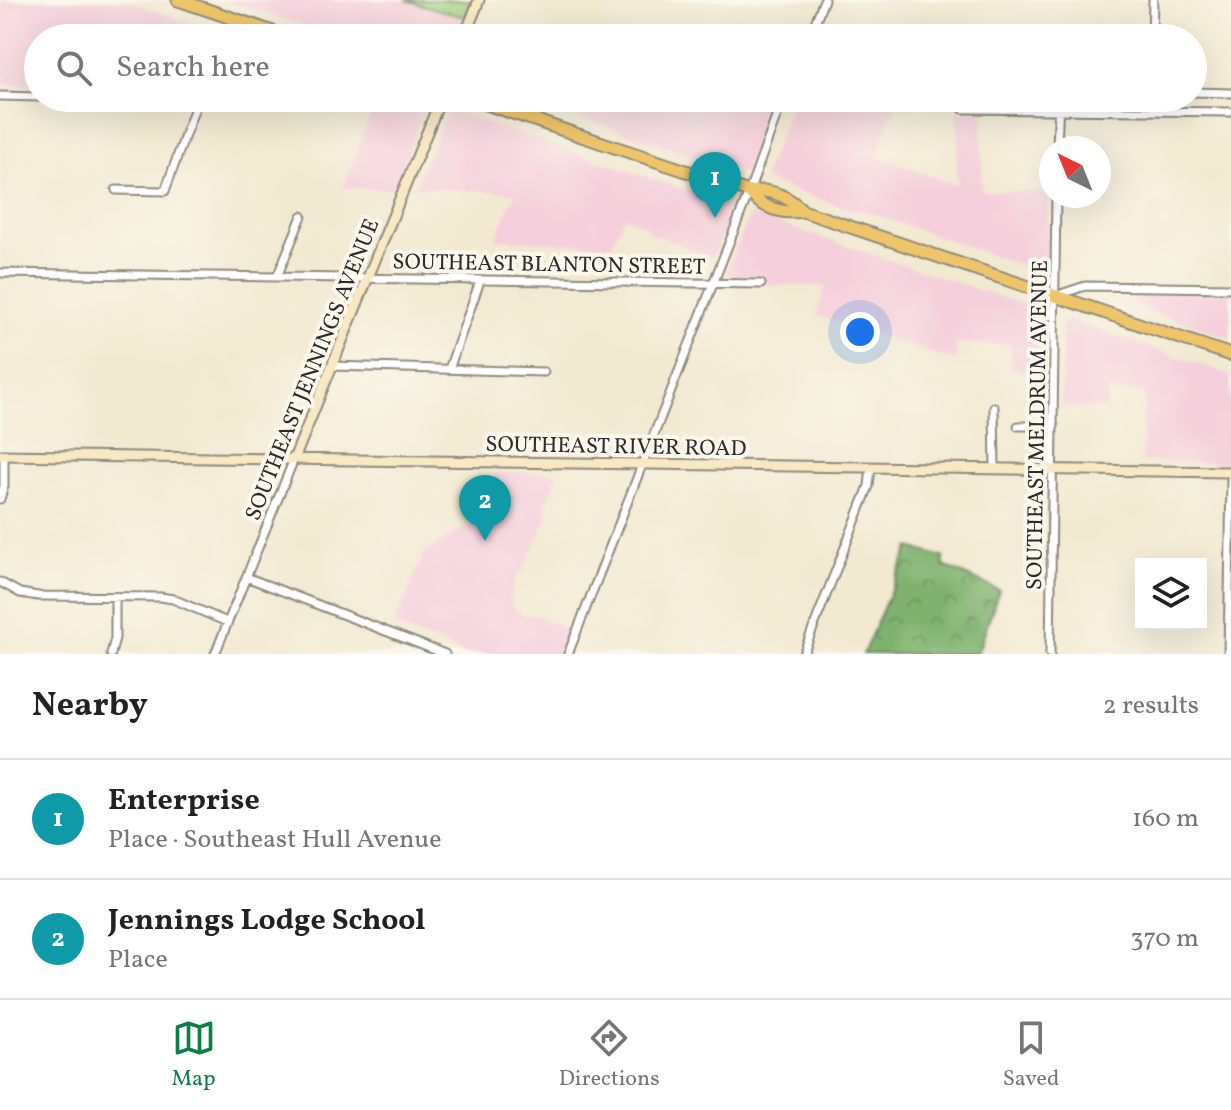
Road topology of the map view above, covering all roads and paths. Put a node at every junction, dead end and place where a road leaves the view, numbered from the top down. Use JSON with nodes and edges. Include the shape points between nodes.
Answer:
{"nodes":[{"id":1,"x":178,"y":0,"type":"edge"},
{"id":2,"x":479,"y":0,"type":"edge"},
{"id":3,"x":824,"y":0,"type":"edge"},
{"id":4,"x":1153,"y":0,"type":"edge"},
{"id":5,"x":249,"y":24,"type":"edge"},
{"id":6,"x":470,"y":24,"type":"edge"},
{"id":7,"x":815,"y":24,"type":"edge"},
{"id":8,"x":1152,"y":24,"type":"edge"},
{"id":9,"x":1207,"y":92,"type":"edge"},
{"id":10,"x":1231,"y":93,"type":"edge"},
{"id":11,"x":0,"y":96,"type":"edge"},
{"id":12,"x":24,"y":97,"type":"edge"},
{"id":13,"x":193,"y":112,"type":"edge"},
{"id":14,"x":435,"y":112,"type":"edge"},
{"id":15,"x":510,"y":112,"type":"edge"},
{"id":16,"x":778,"y":112,"type":"edge"},
{"id":17,"x":1059,"y":112,"type":"edge"},
{"id":18,"x":1207,"y":112,"type":"edge"},
{"id":19,"x":1231,"y":112,"type":"edge"},
{"id":20,"x":1058,"y":136,"type":"edge"},
{"id":21,"x":116,"y":190,"type":"dead end"},
{"id":22,"x":749,"y":192,"type":"junction"},
{"id":23,"x":1056,"y":208,"type":"edge"},
{"id":24,"x":302,"y":216,"type":"dead end"},
{"id":25,"x":0,"y":273,"type":"edge"},
{"id":26,"x":277,"y":277,"type":"junction"},
{"id":27,"x":368,"y":277,"type":"junction"},
{"id":28,"x":480,"y":281,"type":"junction"},
{"id":29,"x":713,"y":283,"type":"junction"},
{"id":30,"x":761,"y":284,"type":"dead end"},
{"id":31,"x":1231,"y":288,"type":"edge"},
{"id":32,"x":1056,"y":296,"type":"junction"},
{"id":33,"x":1231,"y":355,"type":"edge"},
{"id":34,"x":332,"y":366,"type":"junction"},
{"id":35,"x":449,"y":369,"type":"junction"},
{"id":36,"x":544,"y":372,"type":"dead end"},
{"id":37,"x":994,"y":407,"type":"dead end"},
{"id":38,"x":1018,"y":426,"type":"dead end"},
{"id":39,"x":1054,"y":426,"type":"junction"},
{"id":40,"x":2,"y":455,"type":"edge"},
{"id":41,"x":294,"y":459,"type":"junction"},
{"id":42,"x":643,"y":464,"type":"junction"},
{"id":43,"x":871,"y":467,"type":"junction"},
{"id":44,"x":995,"y":469,"type":"junction"},
{"id":45,"x":1053,"y":470,"type":"junction"},
{"id":46,"x":1231,"y":472,"type":"edge"},
{"id":47,"x":1231,"y":479,"type":"edge"},
{"id":48,"x":0,"y":499,"type":"edge"},
{"id":49,"x":246,"y":577,"type":"junction"},
{"id":50,"x":0,"y":582,"type":"edge"},
{"id":51,"x":115,"y":597,"type":"junction"},
{"id":52,"x":227,"y":622,"type":"junction"},
{"id":53,"x":111,"y":654,"type":"edge"},
{"id":54,"x":215,"y":654,"type":"edge"},
{"id":55,"x":445,"y":654,"type":"edge"},
{"id":56,"x":568,"y":654,"type":"edge"},
{"id":57,"x":803,"y":654,"type":"edge"},
{"id":58,"x":1050,"y":654,"type":"edge"},
{"id":59,"x":1228,"y":654,"type":"edge"}],
"edges":[{"from":1,"to":5,"type":"main road"},
{"from":2,"to":6,"type":"street"},
{"from":3,"to":7,"type":"street"},
{"from":4,"to":8,"type":"street"},
{"from":9,"to":10,"type":"street"},
{"from":11,"to":12,"type":"street"},
{"from":13,"to":21,"type":"street","via":[[165,191]]},
{"from":14,"to":27,"type":"street","name":"SOUTHEAST JENNINGS AVENUE"},
{"from":15,"to":22,"type":"main road"},
{"from":16,"to":22,"type":"street"},
{"from":17,"to":20,"type":"street"},
{"from":18,"to":19,"type":"street"},
{"from":22,"to":29,"type":"street"},
{"from":22,"to":32,"type":"main road","via":[[758,203],[787,213],[803,211]]},
{"from":23,"to":32,"type":"street","name":"SOUTHEAST MELDRUM AVENUE"},
{"from":24,"to":26,"type":"street"},
{"from":25,"to":26,"type":"street","name":"SOUTHEAST BLANTON STREET"},
{"from":26,"to":27,"type":"street","name":"SOUTHEAST BLANTON STREET"},
{"from":27,"to":28,"type":"street","name":"SOUTHEAST BLANTON STREET"},
{"from":27,"to":34,"type":"street","name":"SOUTHEAST JENNINGS AVENUE"},
{"from":28,"to":29,"type":"street","name":"SOUTHEAST BLANTON STREET"},
{"from":28,"to":35,"type":"street"},
{"from":29,"to":30,"type":"street","name":"SOUTHEAST BLANTON STREET"},
{"from":29,"to":42,"type":"street"},
{"from":31,"to":32,"type":"street","via":[[1085,286]]},
{"from":32,"to":33,"type":"main road"},
{"from":32,"to":39,"type":"street","name":"SOUTHEAST MELDRUM AVENUE"},
{"from":34,"to":35,"type":"street"},
{"from":34,"to":41,"type":"street","name":"SOUTHEAST JENNINGS AVENUE"},
{"from":35,"to":36,"type":"street"},
{"from":37,"to":44,"type":"street"},
{"from":38,"to":39,"type":"street"},
{"from":39,"to":45,"type":"street","name":"SOUTHEAST MELDRUM AVENUE"},
{"from":40,"to":41,"type":"street","name":"SOUTHEAST RIVER ROAD"},
{"from":40,"to":48,"type":"street"},
{"from":41,"to":42,"type":"street","name":"SOUTHEAST RIVER ROAD"},
{"from":41,"to":49,"type":"street","name":"SOUTHEAST JENNINGS AVENUE"},
{"from":42,"to":43,"type":"street","name":"SOUTHEAST RIVER ROAD"},
{"from":42,"to":56,"type":"street"},
{"from":43,"to":44,"type":"street","name":"SOUTHEAST RIVER ROAD"},
{"from":43,"to":57,"type":"street","via":[[869,486]]},
{"from":44,"to":45,"type":"street","name":"SOUTHEAST RIVER ROAD"},
{"from":45,"to":46,"type":"street","name":"SOUTHEAST RIVER ROAD"},
{"from":45,"to":58,"type":"street","name":"SOUTHEAST MELDRUM AVENUE"},
{"from":47,"to":59,"type":"street"},
{"from":49,"to":52,"type":"street","name":"SOUTHEAST JENNINGS AVENUE"},
{"from":49,"to":55,"type":"street"},
{"from":50,"to":51,"type":"street","via":[[38,596]]},
{"from":51,"to":52,"type":"street","via":[[173,599]]},
{"from":51,"to":53,"type":"street"},
{"from":52,"to":54,"type":"street","name":"SOUTHEAST JENNINGS AVENUE"}]}
